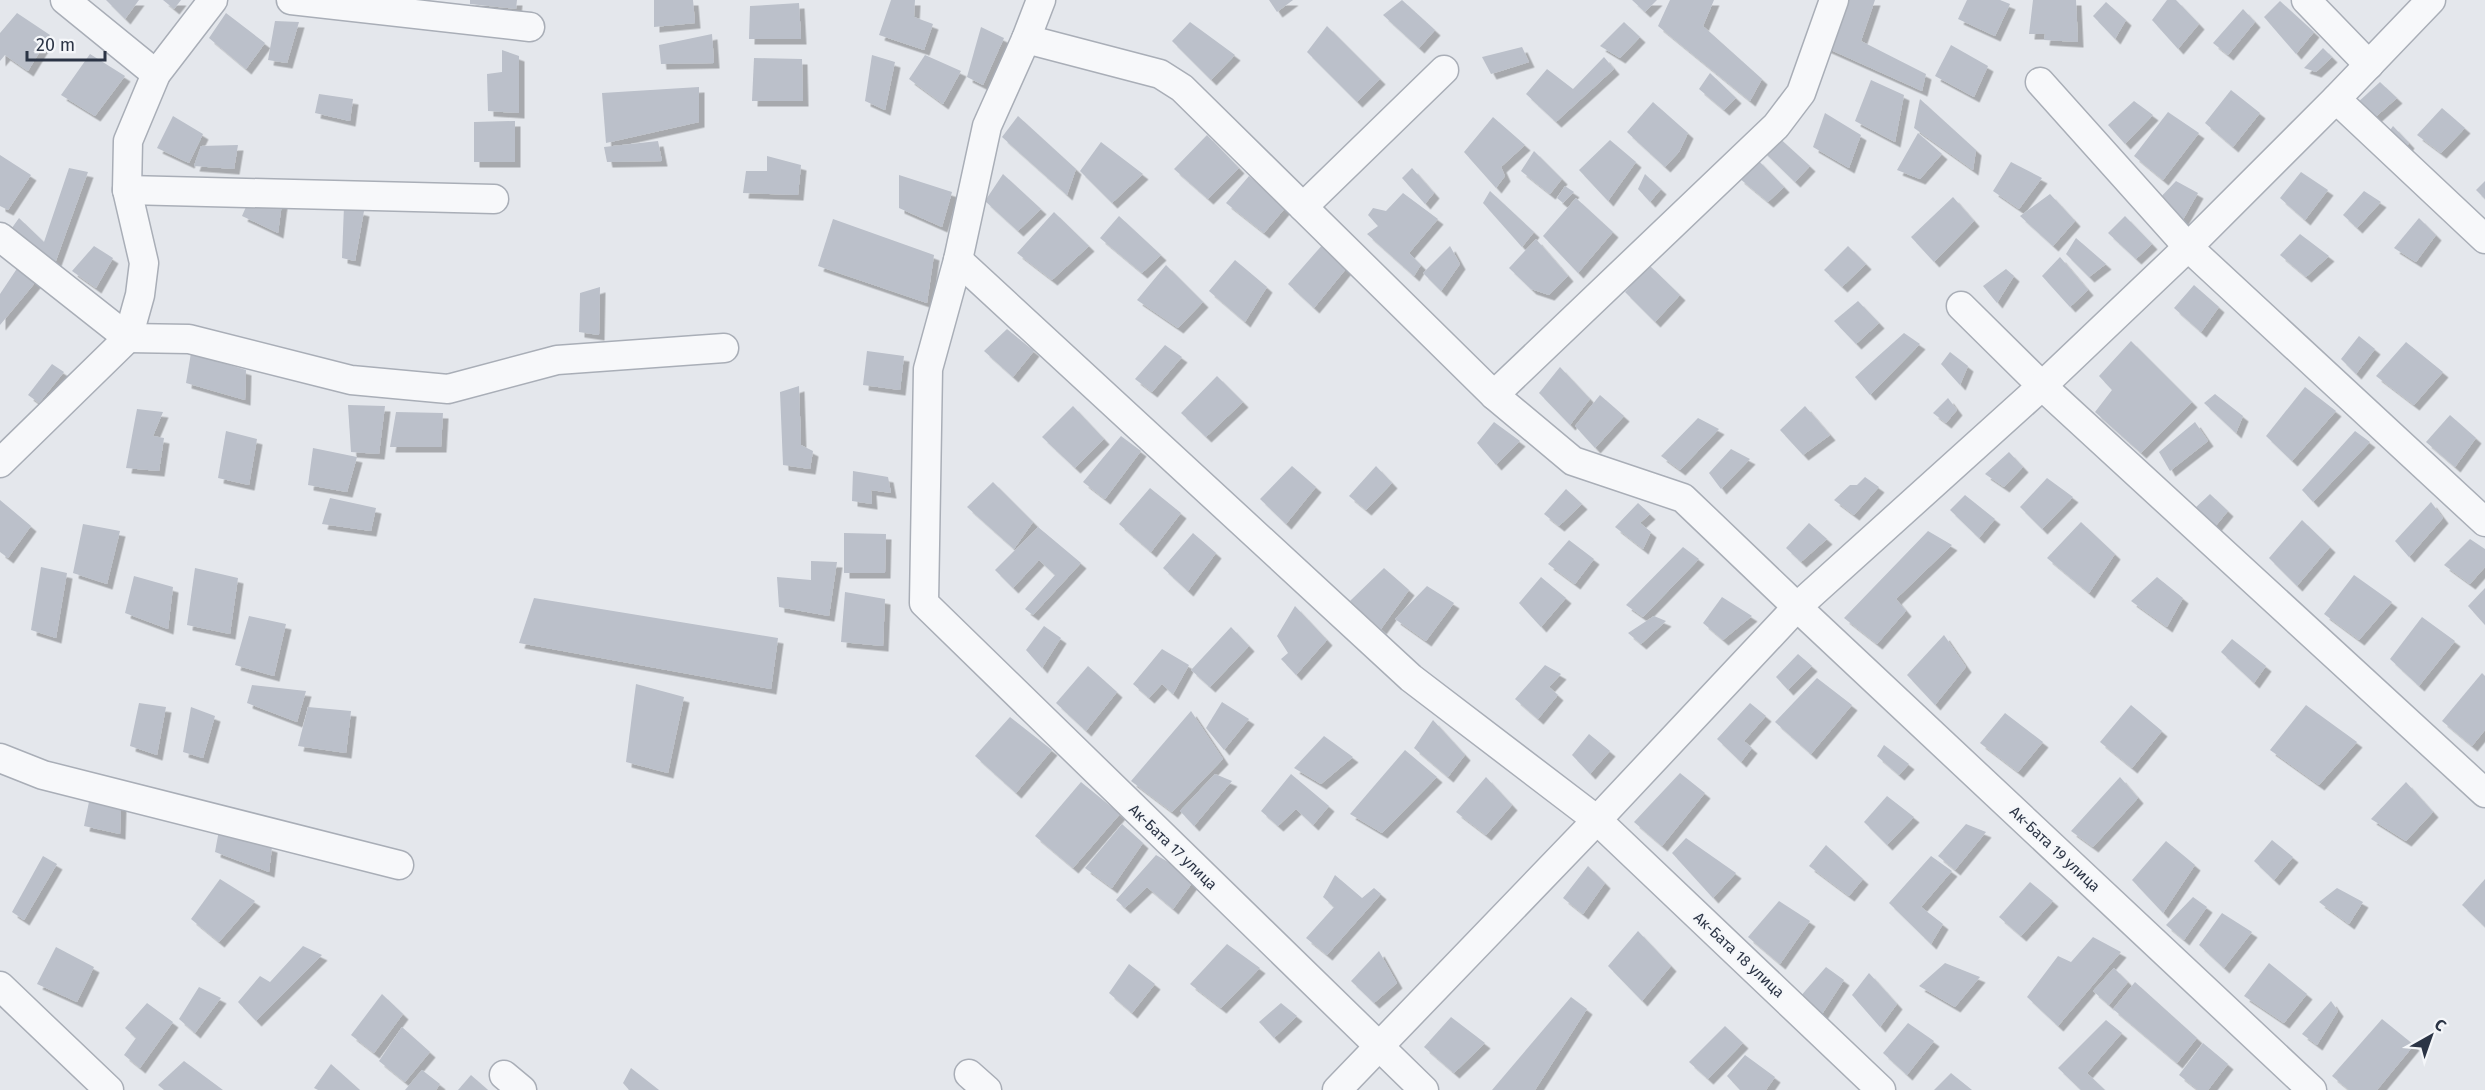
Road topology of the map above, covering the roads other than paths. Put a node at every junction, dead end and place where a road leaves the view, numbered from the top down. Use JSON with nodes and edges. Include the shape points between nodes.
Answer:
{"nodes":[{"id":1,"x":65,"y":0,"type":"edge"},
{"id":2,"x":213,"y":0,"type":"edge"},
{"id":3,"x":291,"y":0,"type":"edge"},
{"id":4,"x":1041,"y":0,"type":"edge"},
{"id":5,"x":1834,"y":0,"type":"edge"},
{"id":6,"x":2306,"y":0,"type":"edge"},
{"id":7,"x":2431,"y":0,"type":"edge"},
{"id":8,"x":530,"y":27,"type":"dead end"},
{"id":9,"x":1026,"y":39,"type":"junction"},
{"id":10,"x":2369,"y":65,"type":"junction"},
{"id":11,"x":1444,"y":70,"type":"dead end"},
{"id":12,"x":156,"y":74,"type":"junction"},
{"id":13,"x":2040,"y":82,"type":"dead end"},
{"id":14,"x":2336,"y":99,"type":"junction"},
{"id":15,"x":127,"y":190,"type":"junction"},
{"id":16,"x":494,"y":199,"type":"dead end"},
{"id":17,"x":1303,"y":207,"type":"junction"},
{"id":18,"x":0,"y":237,"type":"edge"},
{"id":19,"x":2485,"y":239,"type":"edge"},
{"id":20,"x":2188,"y":247,"type":"junction"},
{"id":21,"x":958,"y":260,"type":"junction"},
{"id":22,"x":1961,"y":306,"type":"dead end"},
{"id":23,"x":128,"y":338,"type":"junction"},
{"id":24,"x":724,"y":348,"type":"dead end"},
{"id":25,"x":2042,"y":386,"type":"junction"},
{"id":26,"x":1494,"y":394,"type":"junction"},
{"id":27,"x":0,"y":463,"type":"edge"},
{"id":28,"x":2485,"y":522,"type":"edge"},
{"id":29,"x":1797,"y":607,"type":"junction"},
{"id":30,"x":0,"y":758,"type":"edge"},
{"id":31,"x":2485,"y":793,"type":"edge"},
{"id":32,"x":1597,"y":820,"type":"junction"},
{"id":33,"x":399,"y":865,"type":"dead end"},
{"id":34,"x":0,"y":986,"type":"edge"},
{"id":35,"x":1377,"y":1046,"type":"junction"},
{"id":36,"x":109,"y":1090,"type":"edge"},
{"id":37,"x":1337,"y":1090,"type":"edge"},
{"id":38,"x":1424,"y":1090,"type":"edge"},
{"id":39,"x":1881,"y":1090,"type":"edge"},
{"id":40,"x":2312,"y":1090,"type":"edge"}],
"edges":[{"from":1,"to":12,"type":"street"},
{"from":2,"to":12,"type":"street"},
{"from":3,"to":8,"type":"street"},
{"from":4,"to":9,"type":"street"},
{"from":5,"to":26,"type":"street","via":[[1801,93],[1776,126]]},
{"from":6,"to":10,"type":"street"},
{"from":7,"to":10,"type":"street"},
{"from":9,"to":17,"type":"street","name":"Ак-Бата 19 улица","via":[[1160,74],[1182,88]]},
{"from":9,"to":21,"type":"street","via":[[987,126]]},
{"from":10,"to":14,"type":"street"},
{"from":11,"to":17,"type":"street"},
{"from":12,"to":15,"type":"street","via":[[128,141]]},
{"from":13,"to":20,"type":"street"},
{"from":14,"to":19,"type":"street"},
{"from":14,"to":20,"type":"street"},
{"from":15,"to":16,"type":"street"},
{"from":15,"to":23,"type":"street","via":[[144,263]]},
{"from":17,"to":26,"type":"street","name":"Ак-Бата 19 улица"},
{"from":18,"to":23,"type":"street"},
{"from":20,"to":25,"type":"street"},
{"from":20,"to":28,"type":"street"},
{"from":21,"to":32,"type":"street","name":"Ак-Бата 18 улица","via":[[1411,678]]},
{"from":21,"to":35,"type":"street","name":"Ак-Бата 17 улица","via":[[928,369],[924,603]]},
{"from":22,"to":25,"type":"street"},
{"from":23,"to":24,"type":"street","via":[[189,339],[351,380],[447,389],[557,360]]},
{"from":23,"to":27,"type":"street"},
{"from":25,"to":29,"type":"street"},
{"from":25,"to":31,"type":"street"},
{"from":26,"to":29,"type":"street","name":"Ак-Бата 19 улица","via":[[1573,461],[1683,498]]},
{"from":29,"to":32,"type":"street"},
{"from":29,"to":40,"type":"street","name":"Ак-Бата 19 улица"},
{"from":30,"to":33,"type":"street","via":[[43,775]]},
{"from":32,"to":35,"type":"street"},
{"from":32,"to":39,"type":"street","name":"Ак-Бата 18 улица"},
{"from":34,"to":36,"type":"street"},
{"from":35,"to":37,"type":"street"},
{"from":35,"to":38,"type":"street","name":"Ак-Бата 17 улица"}]}
